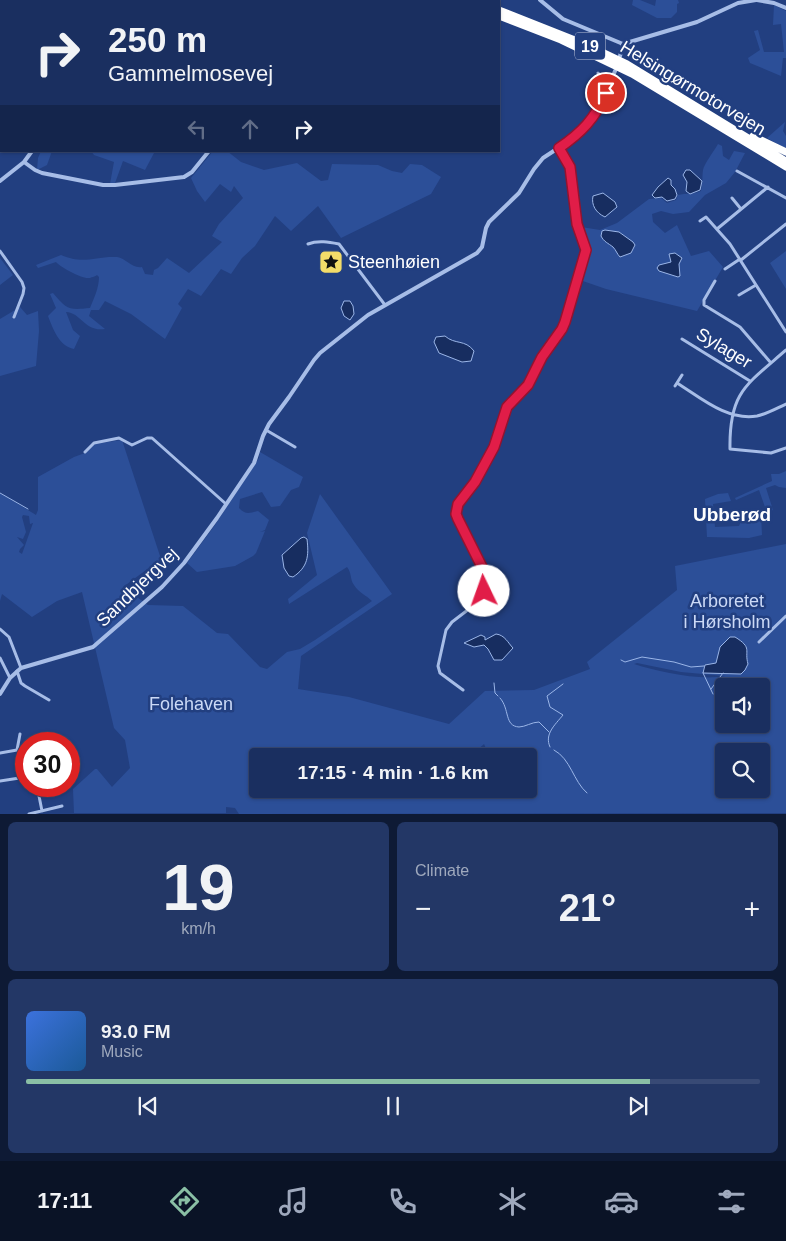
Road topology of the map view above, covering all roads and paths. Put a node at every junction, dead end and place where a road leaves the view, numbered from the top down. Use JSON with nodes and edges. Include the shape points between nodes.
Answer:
{"nodes":[{"id":1,"x":540,"y":0,"type":"edge"},
{"id":2,"x":757,"y":0,"type":"edge"},
{"id":3,"x":786,"y":8,"type":"edge"},
{"id":4,"x":500,"y":10,"type":"edge"},
{"id":5,"x":500,"y":16,"type":"edge"},
{"id":6,"x":623,"y":44,"type":"junction"},
{"id":7,"x":620,"y":56,"type":"dead end"},
{"id":8,"x":615,"y":71,"type":"dead end"},
{"id":9,"x":598,"y":73,"type":"dead end"},
{"id":10,"x":611,"y":82,"type":"junction"},
{"id":11,"x":677,"y":93,"type":"junction"},
{"id":12,"x":559,"y":148,"type":"junction"},
{"id":13,"x":31,"y":152,"type":"edge"},
{"id":14,"x":208,"y":152,"type":"edge"},
{"id":15,"x":786,"y":152,"type":"edge"},
{"id":16,"x":786,"y":161,"type":"edge"},
{"id":17,"x":24,"y":162,"type":"junction"},
{"id":18,"x":786,"y":169,"type":"edge"},
{"id":19,"x":737,"y":171,"type":"dead end"},
{"id":20,"x":0,"y":181,"type":"edge"},
{"id":21,"x":768,"y":187,"type":"junction"},
{"id":22,"x":732,"y":198,"type":"dead end"},
{"id":23,"x":786,"y":198,"type":"edge"},
{"id":24,"x":740,"y":209,"type":"junction"},
{"id":25,"x":700,"y":221,"type":"dead end"},
{"id":26,"x":786,"y":224,"type":"edge"},
{"id":27,"x":717,"y":228,"type":"junction"},
{"id":28,"x":308,"y":244,"type":"dead end"},
{"id":29,"x":0,"y":251,"type":"edge"},
{"id":30,"x":740,"y":260,"type":"junction"},
{"id":31,"x":725,"y":269,"type":"dead end"},
{"id":32,"x":716,"y":281,"type":"dead end"},
{"id":33,"x":756,"y":285,"type":"junction"},
{"id":34,"x":739,"y":295,"type":"dead end"},
{"id":35,"x":384,"y":305,"type":"junction"},
{"id":36,"x":14,"y":317,"type":"dead end"},
{"id":37,"x":786,"y":332,"type":"edge"},
{"id":38,"x":682,"y":339,"type":"dead end"},
{"id":39,"x":786,"y":350,"type":"edge"},
{"id":40,"x":771,"y":363,"type":"junction"},
{"id":41,"x":682,"y":375,"type":"dead end"},
{"id":42,"x":750,"y":381,"type":"junction"},
{"id":43,"x":786,"y":404,"type":"edge"},
{"id":44,"x":732,"y":415,"type":"junction"},
{"id":45,"x":266,"y":430,"type":"junction"},
{"id":46,"x":295,"y":446,"type":"dead end"},
{"id":47,"x":786,"y":448,"type":"edge"},
{"id":48,"x":84,"y":452,"type":"dead end"},
{"id":49,"x":226,"y":504,"type":"junction"},
{"id":50,"x":786,"y":616,"type":"edge"},
{"id":51,"x":0,"y":629,"type":"edge"},
{"id":52,"x":759,"y":642,"type":"dead end"},
{"id":53,"x":0,"y":658,"type":"edge"},
{"id":54,"x":19,"y":670,"type":"junction"},
{"id":55,"x":10,"y":678,"type":"junction"},
{"id":56,"x":463,"y":690,"type":"dead end"},
{"id":57,"x":0,"y":694,"type":"edge"},
{"id":58,"x":49,"y":700,"type":"dead end"},
{"id":59,"x":15,"y":750,"type":"edge"},
{"id":60,"x":0,"y":753,"type":"edge"},
{"id":61,"x":15,"y":779,"type":"edge"},
{"id":62,"x":0,"y":781,"type":"edge"},
{"id":63,"x":39,"y":797,"type":"edge"},
{"id":64,"x":62,"y":806,"type":"dead end"},
{"id":65,"x":42,"y":811,"type":"junction"},
{"id":66,"x":30,"y":814,"type":"edge"}],
"edges":[{"from":1,"to":6,"type":"street","via":[[563,19]]},
{"from":2,"to":3,"type":"street"},
{"from":2,"to":6,"type":"street","via":[[738,3],[697,22]]},
{"from":4,"to":11,"type":"highway","name":"Helsingørmotorvejen","number":"19","via":[[610,55]]},
{"from":5,"to":18,"type":"highway","name":"Helsingørmotorvejen","number":"19","via":[[561,40],[655,87]]},
{"from":6,"to":7,"type":"street"},
{"from":8,"to":10,"type":"street","name":"Sandbjergvej"},
{"from":9,"to":10,"type":"street"},
{"from":10,"to":12,"type":"street","name":"Sandbjergvej","via":[[586,127]]},
{"from":11,"to":15,"type":"highway"},
{"from":11,"to":16,"type":"highway","name":"Helsingørmotorvejen","number":"19"},
{"from":12,"to":35,"type":"street","name":"Sandbjergvej","via":[[539,162],[519,193],[489,222],[479,251]]},
{"from":12,"to":56,"type":"street","via":[[570,167],[577,224],[586,255],[562,329],[542,357],[528,385],[507,407],[494,447],[475,482],[458,504],[456,514],[481,562],[485,583],[482,594],[446,630],[438,666],[440,673]]},
{"from":13,"to":17,"type":"street"},
{"from":14,"to":17,"type":"street","via":[[184,177],[115,186],[42,173]]},
{"from":17,"to":20,"type":"street"},
{"from":19,"to":21,"type":"street"},
{"from":21,"to":23,"type":"street"},
{"from":21,"to":24,"type":"street"},
{"from":22,"to":24,"type":"street"},
{"from":24,"to":27,"type":"street"},
{"from":25,"to":27,"type":"street","via":[[706,217]]},
{"from":26,"to":30,"type":"street"},
{"from":27,"to":30,"type":"street"},
{"from":28,"to":35,"type":"street","via":[[339,244]]},
{"from":29,"to":36,"type":"street","via":[[24,288]]},
{"from":30,"to":31,"type":"street"},
{"from":30,"to":33,"type":"street"},
{"from":32,"to":40,"type":"street","via":[[704,305],[740,327]]},
{"from":33,"to":34,"type":"street"},
{"from":33,"to":37,"type":"street"},
{"from":35,"to":45,"type":"street","name":"Sandbjergvej","via":[[316,357]]},
{"from":38,"to":42,"type":"street","name":"Sylager"},
{"from":39,"to":40,"type":"street"},
{"from":40,"to":42,"type":"street"},
{"from":41,"to":44,"type":"street","via":[[676,385]]},
{"from":42,"to":44,"type":"street","via":[[739,396]]},
{"from":43,"to":44,"type":"street","via":[[758,416]]},
{"from":44,"to":47,"type":"street","via":[[730,449],[771,453]]},
{"from":45,"to":46,"type":"street"},
{"from":45,"to":49,"type":"street","name":"Sandbjergvej","via":[[254,463]]},
{"from":48,"to":49,"type":"street","via":[[94,443],[119,438],[132,445],[152,438]]},
{"from":49,"to":54,"type":"street","name":"Sandbjergvej","via":[[205,536],[167,582],[98,644]]},
{"from":50,"to":52,"type":"street"},
{"from":51,"to":54,"type":"street","via":[[9,637]]},
{"from":53,"to":55,"type":"street"},
{"from":54,"to":55,"type":"street","name":"Sandbjergvej"},
{"from":54,"to":58,"type":"street","via":[[25,686]]},
{"from":55,"to":57,"type":"street","name":"Sandbjergvej"},
{"from":59,"to":60,"type":"street"},
{"from":61,"to":62,"type":"street"},
{"from":63,"to":65,"type":"street"},
{"from":64,"to":65,"type":"street"},
{"from":65,"to":66,"type":"street"}]}
